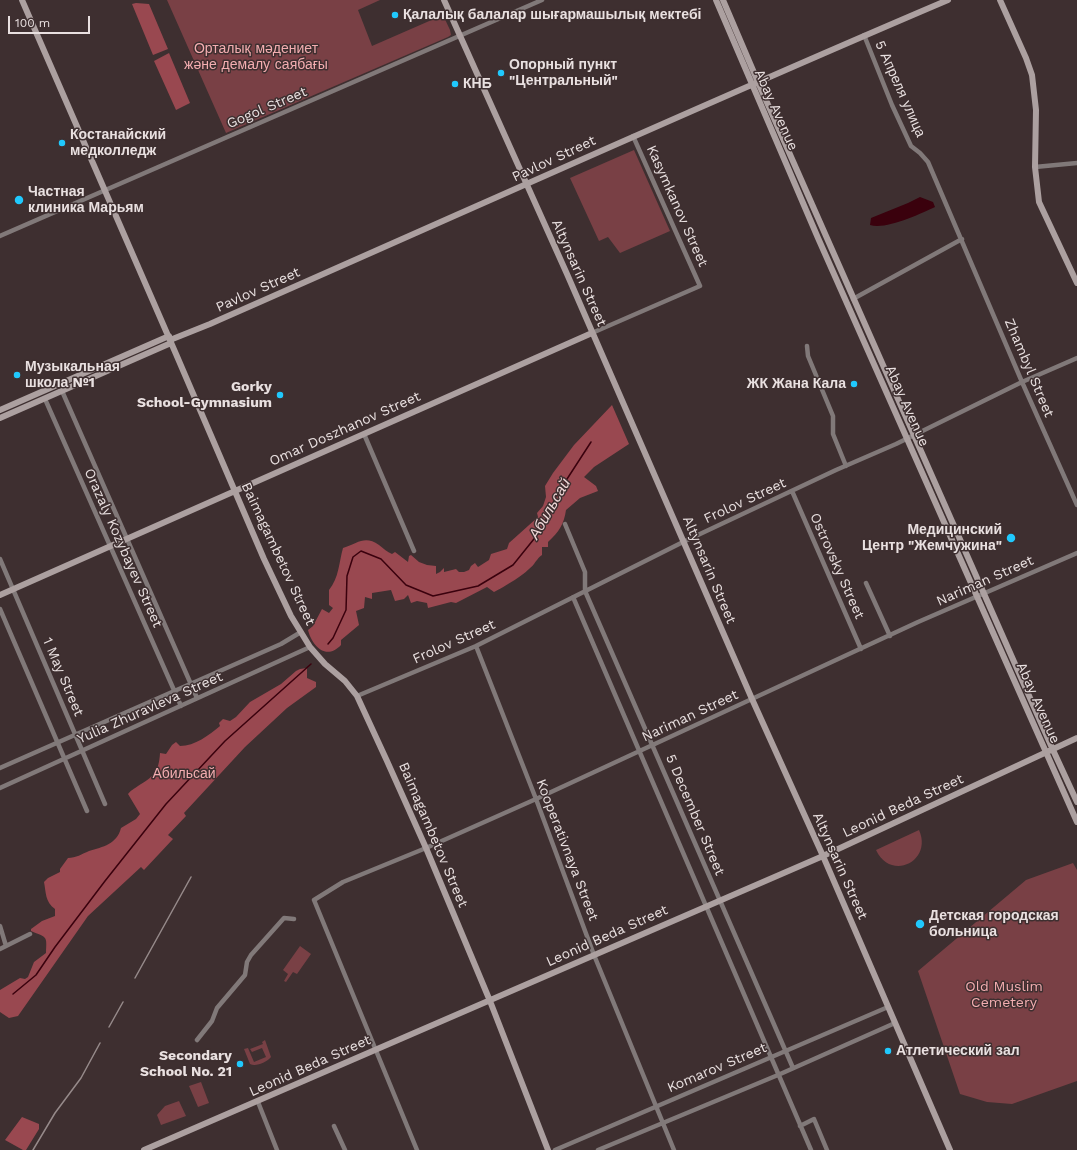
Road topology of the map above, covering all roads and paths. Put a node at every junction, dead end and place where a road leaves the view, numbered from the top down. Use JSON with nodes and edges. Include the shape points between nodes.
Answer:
{"nodes":[{"id":1,"x":22,"y":0,"type":"edge"},
{"id":2,"x":444,"y":0,"type":"edge"},
{"id":3,"x":542,"y":0,"type":"edge"},
{"id":4,"x":716,"y":0,"type":"edge"},
{"id":5,"x":723,"y":0,"type":"edge"},
{"id":6,"x":948,"y":0,"type":"edge"},
{"id":7,"x":1000,"y":0,"type":"edge"},
{"id":8,"x":864,"y":35,"type":"junction"},
{"id":9,"x":459,"y":36,"type":"junction"},
{"id":10,"x":755,"y":83,"type":"junction"},
{"id":11,"x":633,"y":136,"type":"junction"},
{"id":12,"x":1077,"y":163,"type":"edge"},
{"id":13,"x":1035,"y":167,"type":"junction"},
{"id":14,"x":526,"y":185,"type":"junction"},
{"id":15,"x":105,"y":190,"type":"junction"},
{"id":16,"x":951,"y":215,"type":"joint"},
{"id":17,"x":0,"y":236,"type":"edge"},
{"id":18,"x":962,"y":239,"type":"junction"},
{"id":19,"x":1077,"y":283,"type":"edge"},
{"id":20,"x":700,"y":286,"type":"joint"},
{"id":21,"x":853,"y":299,"type":"junction"},
{"id":22,"x":592,"y":333,"type":"junction"},
{"id":23,"x":170,"y":340,"type":"junction"},
{"id":24,"x":807,"y":346,"type":"dead end"},
{"id":25,"x":1077,"y":358,"type":"edge"},
{"id":26,"x":1022,"y":382,"type":"junction"},
{"id":27,"x":62,"y":391,"type":"junction"},
{"id":28,"x":45,"y":399,"type":"junction"},
{"id":29,"x":0,"y":410,"type":"edge"},
{"id":30,"x":0,"y":418,"type":"edge"},
{"id":31,"x":364,"y":434,"type":"junction"},
{"id":32,"x":911,"y":437,"type":"junction"},
{"id":33,"x":846,"y":466,"type":"junction"},
{"id":34,"x":236,"y":491,"type":"junction"},
{"id":35,"x":792,"y":491,"type":"junction"},
{"id":36,"x":1077,"y":505,"type":"edge"},
{"id":37,"x":565,"y":524,"type":"dead end"},
{"id":38,"x":127,"y":539,"type":"junction"},
{"id":39,"x":683,"y":542,"type":"junction"},
{"id":40,"x":110,"y":546,"type":"junction"},
{"id":41,"x":414,"y":551,"type":"dead end"},
{"id":42,"x":1077,"y":553,"type":"edge"},
{"id":43,"x":0,"y":559,"type":"edge"},
{"id":44,"x":866,"y":583,"type":"dead end"},
{"id":45,"x":13,"y":589,"type":"junction"},
{"id":46,"x":585,"y":591,"type":"junction"},
{"id":47,"x":980,"y":594,"type":"junction"},
{"id":48,"x":0,"y":595,"type":"edge"},
{"id":49,"x":573,"y":597,"type":"junction"},
{"id":50,"x":0,"y":609,"type":"edge"},
{"id":51,"x":300,"y":632,"type":"junction"},
{"id":52,"x":890,"y":636,"type":"junction"},
{"id":53,"x":476,"y":646,"type":"junction"},
{"id":54,"x":310,"y":648,"type":"junction"},
{"id":55,"x":861,"y":649,"type":"junction"},
{"id":56,"x":191,"y":684,"type":"junction"},
{"id":57,"x":174,"y":691,"type":"junction"},
{"id":58,"x":357,"y":696,"type":"junction"},
{"id":59,"x":197,"y":698,"type":"junction"},
{"id":60,"x":752,"y":700,"type":"junction"},
{"id":61,"x":181,"y":706,"type":"junction"},
{"id":62,"x":76,"y":735,"type":"junction"},
{"id":63,"x":1077,"y":738,"type":"edge"},
{"id":64,"x":57,"y":743,"type":"junction"},
{"id":65,"x":652,"y":745,"type":"junction"},
{"id":66,"x":82,"y":750,"type":"junction"},
{"id":67,"x":639,"y":751,"type":"junction"},
{"id":68,"x":1050,"y":752,"type":"junction"},
{"id":69,"x":64,"y":759,"type":"junction"},
{"id":70,"x":0,"y":768,"type":"edge"},
{"id":71,"x":0,"y":788,"type":"edge"},
{"id":72,"x":536,"y":799,"type":"junction"},
{"id":73,"x":1077,"y":802,"type":"edge"},
{"id":74,"x":105,"y":804,"type":"dead end"},
{"id":75,"x":87,"y":811,"type":"dead end"},
{"id":76,"x":1077,"y":822,"type":"edge"},
{"id":77,"x":426,"y":848,"type":"junction"},
{"id":78,"x":823,"y":856,"type":"junction"},
{"id":79,"x":720,"y":900,"type":"junction"},
{"id":80,"x":706,"y":906,"type":"junction"},
{"id":81,"x":294,"y":919,"type":"dead end"},
{"id":82,"x":0,"y":926,"type":"edge"},
{"id":83,"x":30,"y":934,"type":"dead end"},
{"id":84,"x":6,"y":946,"type":"junction"},
{"id":85,"x":0,"y":949,"type":"edge"},
{"id":86,"x":594,"y":955,"type":"junction"},
{"id":87,"x":490,"y":1001,"type":"junction"},
{"id":88,"x":888,"y":1007,"type":"junction"},
{"id":89,"x":895,"y":1023,"type":"junction"},
{"id":90,"x":197,"y":1040,"type":"dead end"},
{"id":91,"x":376,"y":1050,"type":"junction"},
{"id":92,"x":786,"y":1052,"type":"junction"},
{"id":93,"x":771,"y":1058,"type":"junction"},
{"id":94,"x":793,"y":1068,"type":"junction"},
{"id":95,"x":778,"y":1074,"type":"junction"},
{"id":96,"x":258,"y":1102,"type":"junction"},
{"id":97,"x":656,"y":1105,"type":"junction"},
{"id":98,"x":663,"y":1123,"type":"junction"},
{"id":99,"x":334,"y":1126,"type":"dead end"},
{"id":100,"x":800,"y":1126,"type":"junction"},
{"id":101,"x":148,"y":1149,"type":"edge"},
{"id":102,"x":277,"y":1150,"type":"edge"},
{"id":103,"x":345,"y":1150,"type":"edge"},
{"id":104,"x":417,"y":1150,"type":"edge"},
{"id":105,"x":548,"y":1150,"type":"edge"},
{"id":106,"x":555,"y":1150,"type":"edge"},
{"id":107,"x":598,"y":1150,"type":"edge"},
{"id":108,"x":674,"y":1150,"type":"edge"},
{"id":109,"x":811,"y":1150,"type":"edge"},
{"id":110,"x":827,"y":1150,"type":"edge"},
{"id":111,"x":950,"y":1150,"type":"edge"}],
"edges":[{"from":1,"to":15,"type":"street","name":"Baimagambetov Street"},
{"from":2,"to":9,"type":"street","name":"Altynsarin Street"},
{"from":3,"to":9,"type":"street","name":"Gogol Street"},
{"from":4,"to":10,"type":"street","name":"Abay Avenue"},
{"from":5,"to":10,"type":"street","name":"Abay Avenue"},
{"from":6,"to":8,"type":"street","name":"Pavlov Street"},
{"from":7,"to":13,"type":"street","via":[[1032,75],[1036,110]]},
{"from":8,"to":10,"type":"street","name":"Pavlov Street"},
{"from":8,"to":16,"type":"street","name":"5 Апреля улица","via":[[911,146],[928,162]]},
{"from":9,"to":14,"type":"street","name":"Altynsarin Street"},
{"from":9,"to":15,"type":"street","name":"Gogol Street"},
{"from":10,"to":11,"type":"street","name":"Pavlov Street"},
{"from":10,"to":21,"type":"street","name":"Abay Avenue"},
{"from":10,"to":32,"type":"street","name":"Abay Avenue","via":[[818,238]]},
{"from":11,"to":14,"type":"street","name":"Pavlov Street"},
{"from":11,"to":20,"type":"street","name":"Kasymkanov Street"},
{"from":12,"to":13,"type":"street"},
{"from":13,"to":19,"type":"street","via":[[1039,202]]},
{"from":14,"to":22,"type":"street","name":"Altynsarin Street"},
{"from":14,"to":23,"type":"street","name":"Pavlov Street"},
{"from":15,"to":17,"type":"street","name":"Gogol Street"},
{"from":15,"to":23,"type":"street","name":"Baimagambetov Street"},
{"from":16,"to":18,"type":"street","name":"Zhambyl Street"},
{"from":18,"to":21,"type":"street"},
{"from":18,"to":26,"type":"street","name":"Zhambyl Street"},
{"from":20,"to":22,"type":"street","name":"Omar Doszhanov Street"},
{"from":21,"to":32,"type":"street","name":"Abay Avenue"},
{"from":22,"to":31,"type":"street","name":"Omar Doszhanov Street"},
{"from":22,"to":39,"type":"street","name":"Altynsarin Street"},
{"from":23,"to":27,"type":"street","name":"Pavlov Street"},
{"from":23,"to":29,"type":"street","name":"Pavlov Street"},
{"from":23,"to":34,"type":"street","name":"Baimagambetov Street"},
{"from":24,"to":33,"type":"street","via":[[808,356],[833,416],[833,434]]},
{"from":25,"to":26,"type":"street","name":"Frolov Street"},
{"from":26,"to":32,"type":"street","name":"Frolov Street"},
{"from":26,"to":36,"type":"street","name":"Zhambyl Street"},
{"from":27,"to":28,"type":"street","name":"Pavlov Street"},
{"from":27,"to":38,"type":"street","name":"Orazaly Kozybayev Street"},
{"from":28,"to":30,"type":"street","name":"Pavlov Street"},
{"from":28,"to":40,"type":"street","name":"Orazaly Kozybayev Street"},
{"from":31,"to":34,"type":"street","name":"Omar Doszhanov Street"},
{"from":31,"to":41,"type":"street"},
{"from":32,"to":33,"type":"street","name":"Frolov Street"},
{"from":32,"to":47,"type":"street","name":"Abay Avenue"},
{"from":33,"to":35,"type":"street","name":"Frolov Street"},
{"from":34,"to":38,"type":"street","name":"Omar Doszhanov Street"},
{"from":34,"to":51,"type":"street","name":"Baimagambetov Street","via":[[264,559]]},
{"from":35,"to":39,"type":"street","name":"Frolov Street"},
{"from":35,"to":55,"type":"street","name":"Ostrovsky Street"},
{"from":37,"to":46,"type":"street","name":"5 December Street","via":[[585,572]]},
{"from":38,"to":40,"type":"street","name":"Omar Doszhanov Street"},
{"from":38,"to":56,"type":"street","name":"Orazaly Kozybayev Street"},
{"from":39,"to":46,"type":"street","name":"Frolov Street"},
{"from":39,"to":60,"type":"street","name":"Altynsarin Street"},
{"from":40,"to":45,"type":"street","name":"Omar Doszhanov Street"},
{"from":40,"to":57,"type":"street","name":"Orazaly Kozybayev Street"},
{"from":42,"to":47,"type":"street","name":"Nariman Street"},
{"from":43,"to":45,"type":"street","name":"1 May Street"},
{"from":44,"to":52,"type":"street"},
{"from":45,"to":48,"type":"street","name":"Omar Doszhanov Street"},
{"from":45,"to":62,"type":"street","name":"1 May Street"},
{"from":46,"to":49,"type":"street","name":"Frolov Street"},
{"from":46,"to":65,"type":"street","name":"5 December Street"},
{"from":47,"to":52,"type":"street","name":"Nariman Street"},
{"from":47,"to":68,"type":"street","name":"Abay Avenue"},
{"from":49,"to":53,"type":"street","name":"Frolov Street"},
{"from":49,"to":67,"type":"street","name":"5 December Street"},
{"from":50,"to":64,"type":"street"},
{"from":51,"to":54,"type":"street","name":"Baimagambetov Street"},
{"from":51,"to":56,"type":"street","name":"Yulia Zhuravleva Street","via":[[281,644]]},
{"from":52,"to":55,"type":"street","name":"Nariman Street"},
{"from":53,"to":58,"type":"street","name":"Frolov Street"},
{"from":53,"to":72,"type":"street","name":"Kooperativnaya Street"},
{"from":54,"to":58,"type":"street","name":"Baimagambetov Street"},
{"from":54,"to":59,"type":"street","name":"Yulia Zhuravleva Street"},
{"from":55,"to":60,"type":"street","name":"Nariman Street"},
{"from":56,"to":57,"type":"street","name":"Yulia Zhuravleva Street"},
{"from":56,"to":59,"type":"street","name":"Orazaly Kozybayev Street"},
{"from":57,"to":61,"type":"street","name":"Orazaly Kozybayev Street"},
{"from":57,"to":62,"type":"street","name":"Yulia Zhuravleva Street"},
{"from":58,"to":77,"type":"street","name":"Baimagambetov Street"},
{"from":59,"to":61,"type":"street","name":"Yulia Zhuravleva Street"},
{"from":60,"to":65,"type":"street","name":"Nariman Street"},
{"from":60,"to":78,"type":"street","name":"Altynsarin Street"},
{"from":61,"to":66,"type":"street","name":"Yulia Zhuravleva Street"},
{"from":62,"to":64,"type":"street","name":"Yulia Zhuravleva Street"},
{"from":62,"to":66,"type":"street","name":"1 May Street"},
{"from":63,"to":68,"type":"street","name":"Leonid Beda Street"},
{"from":64,"to":69,"type":"street"},
{"from":64,"to":70,"type":"street","name":"Yulia Zhuravleva Street"},
{"from":65,"to":67,"type":"street","name":"Nariman Street"},
{"from":65,"to":79,"type":"street","name":"5 December Street"},
{"from":66,"to":69,"type":"street","name":"Yulia Zhuravleva Street"},
{"from":66,"to":74,"type":"street","name":"1 May Street"},
{"from":67,"to":72,"type":"street","name":"Nariman Street"},
{"from":67,"to":80,"type":"street","name":"5 December Street"},
{"from":68,"to":73,"type":"street","name":"Abay Avenue"},
{"from":68,"to":76,"type":"street","name":"Abay Avenue"},
{"from":68,"to":78,"type":"street","name":"Leonid Beda Street"},
{"from":69,"to":71,"type":"street","name":"Yulia Zhuravleva Street"},
{"from":69,"to":75,"type":"street"},
{"from":72,"to":77,"type":"street","name":"Nariman Street"},
{"from":72,"to":86,"type":"street","name":"Kooperativnaya Street"},
{"from":77,"to":87,"type":"street","name":"Baimagambetov Street"},
{"from":77,"to":91,"type":"street","name":"Nariman Street","via":[[343,882],[314,900]]},
{"from":78,"to":79,"type":"street","name":"Leonid Beda Street"},
{"from":78,"to":88,"type":"street","name":"Altynsarin Street"},
{"from":79,"to":80,"type":"street","name":"Leonid Beda Street"},
{"from":79,"to":92,"type":"street","name":"5 December Street"},
{"from":80,"to":86,"type":"street","name":"Leonid Beda Street"},
{"from":80,"to":93,"type":"street","name":"5 December Street"},
{"from":81,"to":90,"type":"street","via":[[284,918],[251,955],[244,974],[217,1008],[212,1021]]},
{"from":82,"to":84,"type":"street"},
{"from":83,"to":84,"type":"street"},
{"from":84,"to":85,"type":"street"},
{"from":86,"to":87,"type":"street","name":"Leonid Beda Street"},
{"from":86,"to":97,"type":"street","name":"Kooperativnaya Street"},
{"from":87,"to":91,"type":"street","name":"Leonid Beda Street"},
{"from":87,"to":105,"type":"street","name":"Baimagambetov Street"},
{"from":88,"to":89,"type":"street","name":"Altynsarin Street"},
{"from":88,"to":92,"type":"street","name":"Komarov Street"},
{"from":89,"to":94,"type":"street"},
{"from":89,"to":111,"type":"street","name":"Altynsarin Street"},
{"from":91,"to":96,"type":"street","name":"Leonid Beda Street"},
{"from":91,"to":104,"type":"street"},
{"from":92,"to":93,"type":"street","name":"Komarov Street"},
{"from":92,"to":94,"type":"street","name":"5 December Street"},
{"from":93,"to":95,"type":"street","name":"5 December Street"},
{"from":93,"to":97,"type":"street","name":"Komarov Street"},
{"from":94,"to":95,"type":"street"},
{"from":95,"to":98,"type":"street"},
{"from":95,"to":100,"type":"street","name":"5 December Street"},
{"from":96,"to":101,"type":"street","name":"Leonid Beda Street"},
{"from":96,"to":102,"type":"street"},
{"from":97,"to":98,"type":"street","name":"Kooperativnaya Street"},
{"from":97,"to":106,"type":"street","name":"Komarov Street"},
{"from":98,"to":107,"type":"street"},
{"from":98,"to":108,"type":"street","name":"Kooperativnaya Street"},
{"from":99,"to":103,"type":"street"},
{"from":100,"to":109,"type":"street","name":"5 December Street"},
{"from":100,"to":110,"type":"street","via":[[814,1119]]}]}
